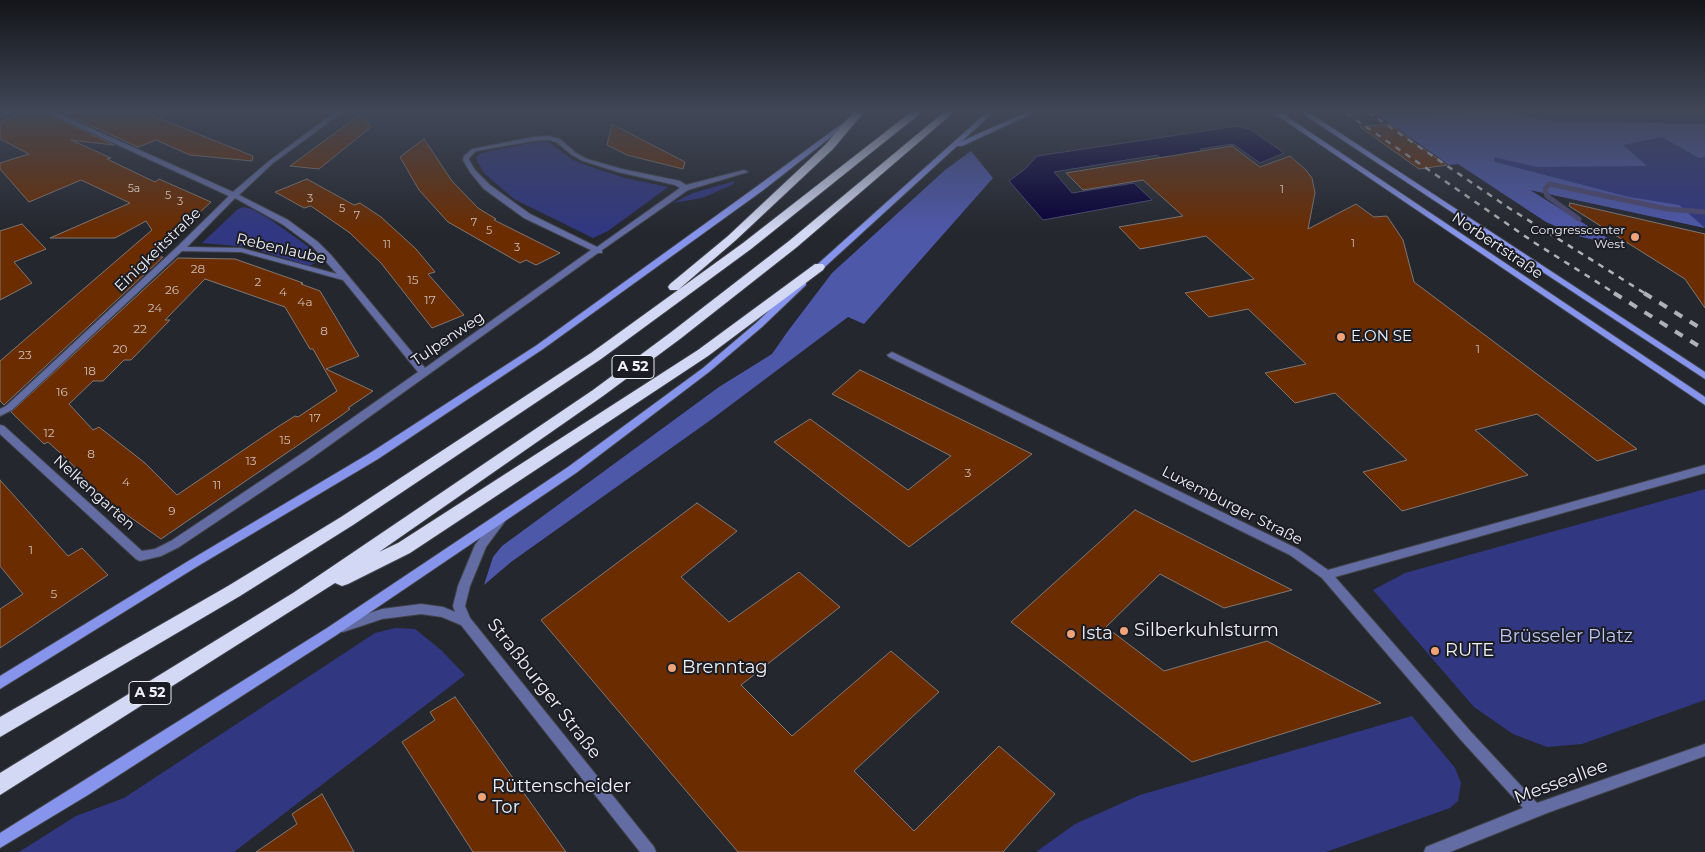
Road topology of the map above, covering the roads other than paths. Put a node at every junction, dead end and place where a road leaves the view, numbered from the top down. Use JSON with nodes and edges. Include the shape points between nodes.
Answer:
{"nodes":[{"id":1,"x":138,"y":152,"type":"edge"},
{"id":2,"x":285,"y":152,"type":"edge"},
{"id":3,"x":473,"y":152,"type":"edge"},
{"id":4,"x":571,"y":152,"type":"edge"},
{"id":5,"x":808,"y":152,"type":"edge"},
{"id":6,"x":823,"y":152,"type":"edge"},
{"id":7,"x":867,"y":152,"type":"edge"},
{"id":8,"x":903,"y":152,"type":"edge"},
{"id":9,"x":948,"y":152,"type":"edge"},
{"id":10,"x":1334,"y":152,"type":"edge"},
{"id":11,"x":1364,"y":152,"type":"edge"},
{"id":12,"x":744,"y":172,"type":"dead end"},
{"id":13,"x":685,"y":188,"type":"junction"},
{"id":14,"x":234,"y":195,"type":"junction"},
{"id":15,"x":180,"y":250,"type":"junction"},
{"id":16,"x":599,"y":250,"type":"junction"},
{"id":17,"x":819,"y":268,"type":"junction"},
{"id":18,"x":344,"y":278,"type":"junction"},
{"id":19,"x":892,"y":355,"type":"dead end"},
{"id":20,"x":596,"y":356,"type":"junction"},
{"id":21,"x":423,"y":372,"type":"junction"},
{"id":22,"x":1705,"y":376,"type":"edge"},
{"id":23,"x":1705,"y":402,"type":"edge"},
{"id":24,"x":0,"y":413,"type":"edge"},
{"id":25,"x":0,"y":428,"type":"edge"},
{"id":26,"x":1705,"y":469,"type":"edge"},
{"id":27,"x":502,"y":518,"type":"junction"},
{"id":28,"x":175,"y":544,"type":"joint"},
{"id":29,"x":1326,"y":575,"type":"junction"},
{"id":30,"x":299,"y":598,"type":"junction"},
{"id":31,"x":465,"y":621,"type":"junction"},
{"id":32,"x":331,"y":632,"type":"junction"},
{"id":33,"x":0,"y":683,"type":"edge"},
{"id":34,"x":0,"y":728,"type":"edge"},
{"id":35,"x":1705,"y":750,"type":"edge"},
{"id":36,"x":0,"y":785,"type":"edge"},
{"id":37,"x":1535,"y":811,"type":"junction"},
{"id":38,"x":0,"y":841,"type":"edge"},
{"id":39,"x":649,"y":852,"type":"edge"},
{"id":40,"x":1431,"y":852,"type":"edge"}],
"edges":[{"from":1,"to":14,"type":"street","name":"Rebenlaube"},
{"from":2,"to":14,"type":"street","name":"Einigkeitstraße"},
{"from":3,"to":16,"type":"street","via":[[466,160],[487,187],[527,216]]},
{"from":4,"to":13,"type":"street","via":[[585,160],[677,183]]},
{"from":5,"to":33,"type":"main road","via":[[540,347],[374,456]]},
{"from":6,"to":20,"type":"highway","via":[[698,269],[645,310]]},
{"from":7,"to":20,"type":"highway","number":"A 52","via":[[747,246]]},
{"from":8,"to":30,"type":"highway","number":"A 52","via":[[675,336],[502,460]]},
{"from":9,"to":17,"type":"main road"},
{"from":10,"to":23,"type":"main road","name":"Norbertstraße"},
{"from":11,"to":22,"type":"main road","name":"Norbertstraße"},
{"from":12,"to":13,"type":"street","name":"Tulpenweg"},
{"from":13,"to":16,"type":"street","name":"Tulpenweg"},
{"from":14,"to":15,"type":"street","name":"Einigkeitstraße"},
{"from":14,"to":18,"type":"street","name":"Rebenlaube","via":[[285,222],[315,244]]},
{"from":15,"to":18,"type":"street","name":"Rebenlaube","via":[[241,250]]},
{"from":15,"to":24,"type":"street","name":"Einigkeitstraße"},
{"from":16,"to":21,"type":"street","name":"Tulpenweg"},
{"from":17,"to":27,"type":"main road","via":[[700,375]]},
{"from":17,"to":30,"type":"highway","via":[[703,352],[404,548]]},
{"from":18,"to":21,"type":"street","name":"Rebenlaube"},
{"from":19,"to":29,"type":"street","name":"Luxemburger Straße","via":[[1294,552]]},
{"from":20,"to":34,"type":"highway","number":"A 52","via":[[347,521]]},
{"from":21,"to":28,"type":"street","name":"Tulpenweg","via":[[305,457]]},
{"from":25,"to":28,"type":"street","name":"Nelkengarten","via":[[140,556],[157,553]]},
{"from":26,"to":29,"type":"street"},
{"from":27,"to":31,"type":"street","name":"Straßburger Straße","via":[[481,545],[464,586],[460,606]]},
{"from":27,"to":32,"type":"main road"},
{"from":29,"to":37,"type":"street","name":"Luxemburger Straße"},
{"from":30,"to":36,"type":"highway","number":"A 52"},
{"from":31,"to":32,"type":"street","name":"Straßburger Straße","via":[[443,612],[398,611]]},
{"from":31,"to":39,"type":"street","name":"Straßburger Straße"},
{"from":32,"to":38,"type":"main road"},
{"from":35,"to":37,"type":"street","name":"Messeallee"},
{"from":37,"to":40,"type":"street","name":"Messeallee"}]}
